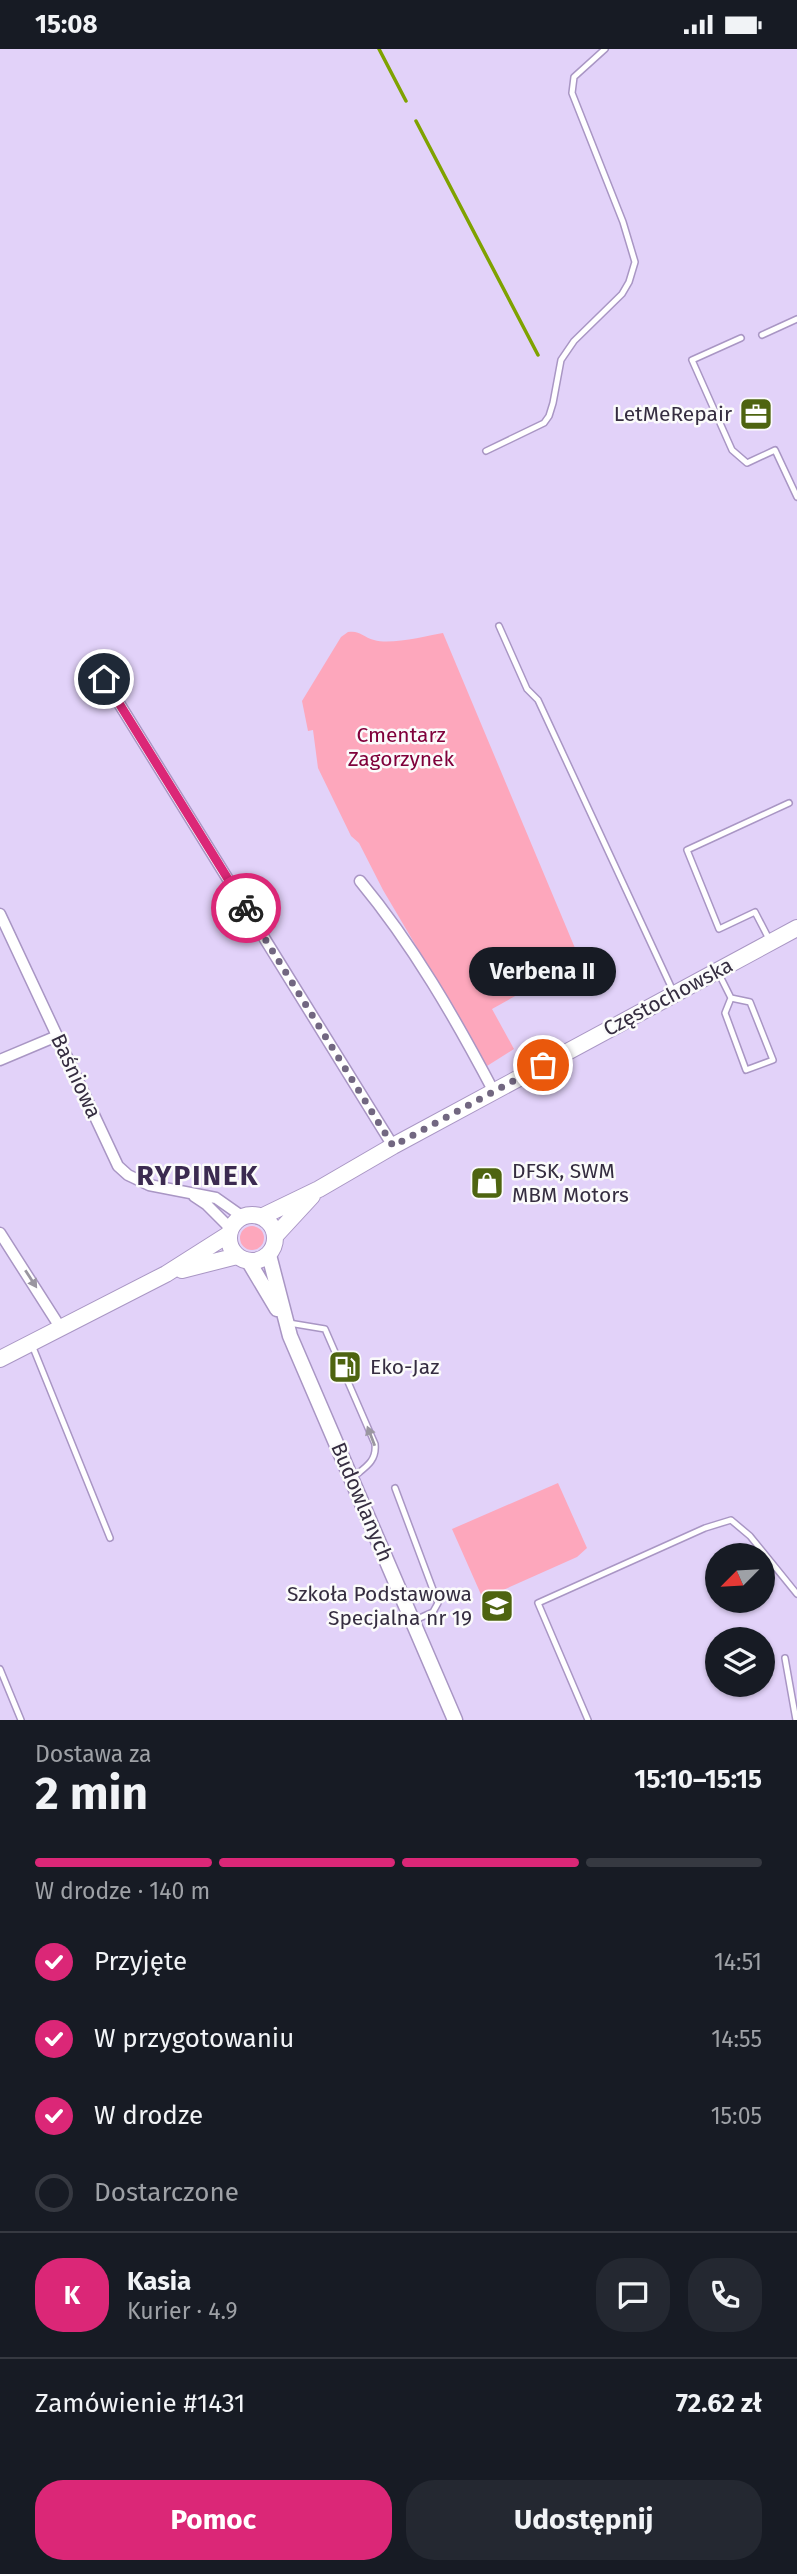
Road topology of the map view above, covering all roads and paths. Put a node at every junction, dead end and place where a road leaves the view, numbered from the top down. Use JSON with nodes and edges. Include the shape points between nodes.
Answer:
{"nodes":[{"id":1,"x":605,"y":49,"type":"edge"},
{"id":2,"x":797,"y":319,"type":"edge"},
{"id":3,"x":762,"y":335,"type":"dead end"},
{"id":4,"x":741,"y":338,"type":"dead end"},
{"id":5,"x":486,"y":451,"type":"dead end"},
{"id":6,"x":797,"y":497,"type":"edge"},
{"id":7,"x":499,"y":626,"type":"dead end"},
{"id":8,"x":104,"y":679,"type":"dead end"},
{"id":9,"x":789,"y":803,"type":"dead end"},
{"id":10,"x":360,"y":881,"type":"dead end"},
{"id":11,"x":0,"y":914,"type":"edge"},
{"id":12,"x":797,"y":928,"type":"edge"},
{"id":13,"x":771,"y":941,"type":"junction"},
{"id":14,"x":717,"y":971,"type":"junction"},
{"id":15,"x":674,"y":994,"type":"junction"},
{"id":16,"x":731,"y":998,"type":"junction"},
{"id":17,"x":57,"y":1036,"type":"junction"},
{"id":18,"x":0,"y":1061,"type":"edge"},
{"id":19,"x":494,"y":1092,"type":"junction"},
{"id":20,"x":393,"y":1146,"type":"junction"},
{"id":21,"x":319,"y":1189,"type":"junction"},
{"id":22,"x":191,"y":1194,"type":"junction"},
{"id":23,"x":243,"y":1217,"type":"junction"},
{"id":24,"x":261,"y":1217,"type":"junction"},
{"id":25,"x":230,"y":1232,"type":"junction"},
{"id":26,"x":0,"y":1233,"type":"edge"},
{"id":27,"x":276,"y":1235,"type":"junction"},
{"id":28,"x":269,"y":1255,"type":"junction"},
{"id":29,"x":243,"y":1259,"type":"junction"},
{"id":30,"x":166,"y":1273,"type":"junction"},
{"id":31,"x":285,"y":1322,"type":"junction"},
{"id":32,"x":60,"y":1327,"type":"junction"},
{"id":33,"x":31,"y":1342,"type":"junction"},
{"id":34,"x":0,"y":1359,"type":"edge"},
{"id":35,"x":352,"y":1478,"type":"junction"},
{"id":36,"x":395,"y":1487,"type":"dead end"},
{"id":37,"x":110,"y":1538,"type":"dead end"},
{"id":38,"x":797,"y":1594,"type":"edge"},
{"id":39,"x":413,"y":1621,"type":"junction"},
{"id":40,"x":785,"y":1658,"type":"dead end"},
{"id":41,"x":0,"y":1669,"type":"edge"},
{"id":42,"x":795,"y":1702,"type":"edge"},
{"id":43,"x":21,"y":1720,"type":"edge"},
{"id":44,"x":456,"y":1720,"type":"edge"},
{"id":45,"x":587,"y":1720,"type":"edge"},
{"id":46,"x":796,"y":1720,"type":"edge"}],
"edges":[{"from":1,"to":5,"type":"lane","via":[[574,77],[572,93],[623,222],[634,271],[622,293],[561,360],[544,423]]},
{"from":2,"to":3,"type":"lane"},
{"from":4,"to":6,"type":"lane","via":[[692,360],[736,457],[747,463],[775,450]]},
{"from":7,"to":15,"type":"lane"},
{"from":8,"to":20,"type":"street"},
{"from":9,"to":13,"type":"lane","via":[[687,850],[719,929],[755,912]]},
{"from":10,"to":19,"type":"street","via":[[410,948]]},
{"from":11,"to":17,"type":"street","name":"Baśniowa"},
{"from":12,"to":13,"type":"main road","name":"Częstochowska"},
{"from":13,"to":14,"type":"main road","name":"Częstochowska"},
{"from":14,"to":15,"type":"main road","name":"Częstochowska"},
{"from":14,"to":16,"type":"lane"},
{"from":15,"to":19,"type":"main road","name":"Częstochowska"},
{"from":16,"to":16,"type":"lane","via":[[750,1002],[772,1060],[746,1070],[725,1013]]},
{"from":17,"to":18,"type":"street"},
{"from":17,"to":22,"type":"street","name":"Baśniowa","via":[[122,1171],[149,1185]]},
{"from":19,"to":20,"type":"main road","name":"Częstochowska"},
{"from":20,"to":21,"type":"main road","name":"Częstochowska"},
{"from":21,"to":24,"type":"main road","name":"Częstochowska"},
{"from":21,"to":27,"type":"main road","name":"Częstochowska"},
{"from":22,"to":23,"type":"street","name":"Baśniowa","via":[[216,1198]]},
{"from":22,"to":25,"type":"street","name":"Baśniowa","via":[[206,1203]]},
{"from":23,"to":24,"type":"main road"},
{"from":23,"to":25,"type":"main road"},
{"from":24,"to":27,"type":"main road"},
{"from":25,"to":29,"type":"main road","via":[[230,1246]]},
{"from":25,"to":30,"type":"main road"},
{"from":26,"to":32,"type":"street","one_way":true},
{"from":27,"to":28,"type":"main road"},
{"from":28,"to":29,"type":"main road","via":[[257,1262]]},
{"from":28,"to":31,"type":"street","name":"Budowlanych"},
{"from":29,"to":30,"type":"main road"},
{"from":29,"to":31,"type":"street","name":"Budowlanych"},
{"from":30,"to":32,"type":"main road"},
{"from":31,"to":35,"type":"street","name":"Budowlanych"},
{"from":35,"to":31,"type":"lane","one_way":true,"via":[[376,1453],[366,1421],[325,1329]]},
{"from":32,"to":33,"type":"main road"},
{"from":33,"to":34,"type":"main road"},
{"from":33,"to":37,"type":"lane"},
{"from":35,"to":39,"type":"street","name":"Budowlanych"},
{"from":36,"to":39,"type":"lane","via":[[438,1604],[433,1612]]},
{"from":38,"to":45,"type":"lane","via":[[750,1536],[731,1520],[538,1603]]},
{"from":39,"to":44,"type":"street","name":"Budowlanych"},
{"from":40,"to":42,"type":"lane"},
{"from":41,"to":43,"type":"lane"},
{"from":42,"to":46,"type":"lane"}]}
